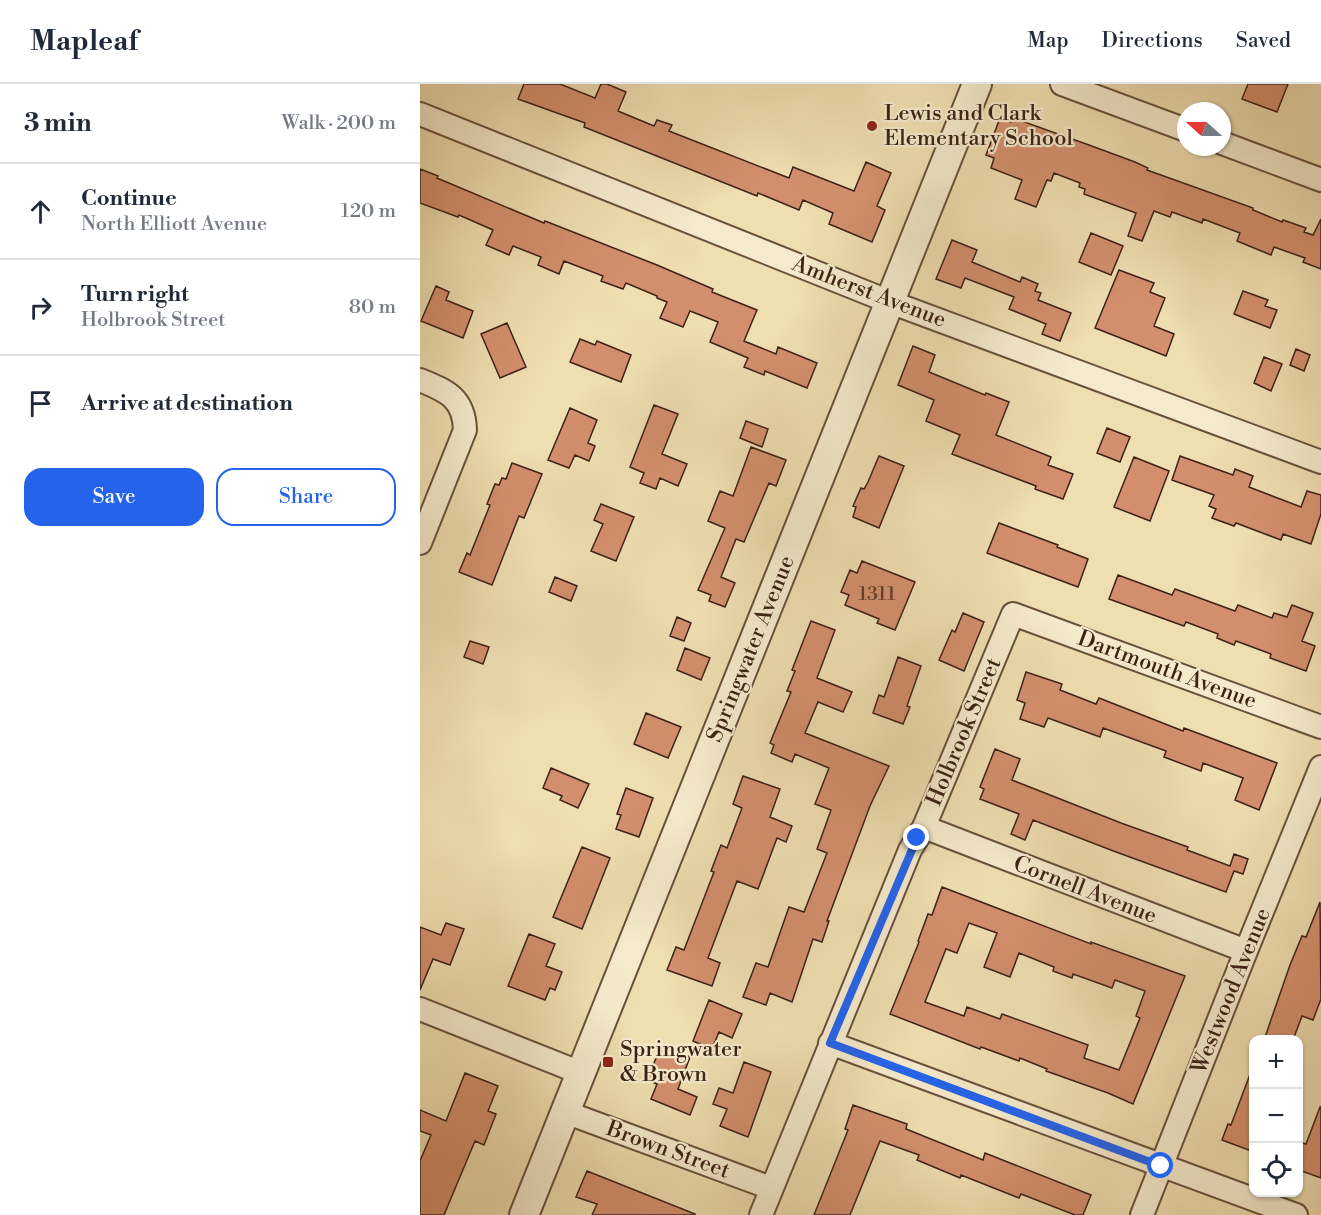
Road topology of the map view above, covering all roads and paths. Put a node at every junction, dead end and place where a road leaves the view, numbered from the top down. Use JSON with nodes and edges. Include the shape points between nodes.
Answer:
{"nodes":[{"id":1,"x":977,"y":84,"type":"edge"},
{"id":2,"x":1062,"y":84,"type":"edge"},
{"id":3,"x":420,"y":114,"type":"edge"},
{"id":4,"x":1177,"y":127,"type":"edge"},
{"id":5,"x":1231,"y":146,"type":"edge"},
{"id":6,"x":1321,"y":180,"type":"edge"},
{"id":7,"x":890,"y":302,"type":"junction"},
{"id":8,"x":420,"y":380,"type":"edge"},
{"id":9,"x":1321,"y":462,"type":"edge"},
{"id":10,"x":420,"y":543,"type":"edge"},
{"id":11,"x":1013,"y":614,"type":"joint"},
{"id":12,"x":1321,"y":727,"type":"edge"},
{"id":13,"x":1321,"y":767,"type":"edge"},
{"id":14,"x":1314,"y":804,"type":"edge"},
{"id":15,"x":924,"y":827,"type":"junction"},
{"id":16,"x":1246,"y":951,"type":"junction"},
{"id":17,"x":420,"y":1009,"type":"edge"},
{"id":18,"x":830,"y":1043,"type":"junction"},
{"id":19,"x":581,"y":1073,"type":"junction"},
{"id":20,"x":565,"y":1112,"type":"junction"},
{"id":21,"x":1161,"y":1166,"type":"junction"},
{"id":22,"x":771,"y":1188,"type":"junction"},
{"id":23,"x":524,"y":1215,"type":"edge"},
{"id":24,"x":761,"y":1215,"type":"edge"},
{"id":25,"x":1142,"y":1215,"type":"edge"},
{"id":26,"x":1296,"y":1215,"type":"edge"}],
"edges":[{"from":1,"to":7,"type":"street","name":"Springwater Avenue"},
{"from":2,"to":4,"type":"street"},
{"from":3,"to":7,"type":"street","name":"Amherst Avenue"},
{"from":5,"to":6,"type":"street"},
{"from":7,"to":9,"type":"street","name":"Amherst Avenue"},
{"from":7,"to":19,"type":"street","name":"Springwater Avenue"},
{"from":8,"to":10,"type":"street","via":[[443,389],[453,398],[464,415],[465,430]]},
{"from":11,"to":12,"type":"street","name":"Dartmouth Avenue"},
{"from":11,"to":15,"type":"street","name":"Holbrook Street"},
{"from":13,"to":14,"type":"street","name":"Westwood Avenue"},
{"from":14,"to":16,"type":"street","name":"Westwood Avenue"},
{"from":15,"to":16,"type":"street","name":"Cornell Avenue"},
{"from":15,"to":18,"type":"street","name":"Holbrook Street","via":[[910,850]]},
{"from":16,"to":21,"type":"street","name":"Westwood Avenue"},
{"from":17,"to":19,"type":"street"},
{"from":18,"to":21,"type":"street"},
{"from":18,"to":22,"type":"street","name":"Holbrook Street"},
{"from":19,"to":20,"type":"street","name":"Springwater Avenue"},
{"from":20,"to":22,"type":"street","name":"Brown Street"},
{"from":20,"to":23,"type":"street","name":"Springwater Avenue"},
{"from":21,"to":25,"type":"street","name":"Westwood Avenue"},
{"from":21,"to":26,"type":"street"},
{"from":22,"to":24,"type":"street","name":"Holbrook Street"}]}
